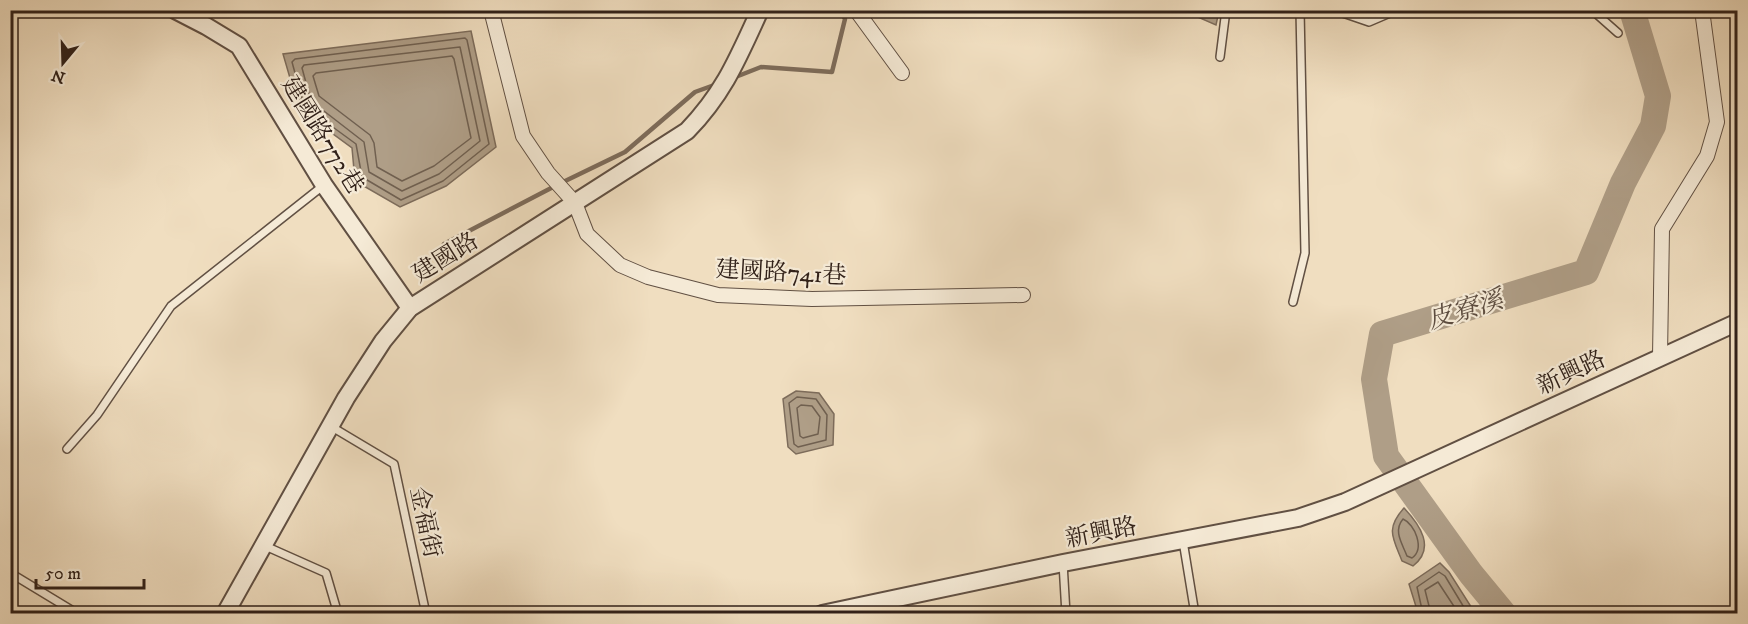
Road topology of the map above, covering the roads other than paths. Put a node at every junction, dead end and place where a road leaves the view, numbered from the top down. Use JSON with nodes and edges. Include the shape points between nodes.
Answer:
{"nodes":[{"id":1,"x":175,"y":10,"type":"edge"},
{"id":2,"x":491,"y":10,"type":"edge"},
{"id":3,"x":760,"y":10,"type":"edge"},
{"id":4,"x":856,"y":10,"type":"edge"},
{"id":5,"x":1226,"y":10,"type":"edge"},
{"id":6,"x":1300,"y":10,"type":"edge"},
{"id":7,"x":1334,"y":10,"type":"edge"},
{"id":8,"x":1397,"y":10,"type":"edge"},
{"id":9,"x":1592,"y":10,"type":"edge"},
{"id":10,"x":1702,"y":10,"type":"edge"},
{"id":11,"x":1618,"y":33,"type":"dead end"},
{"id":12,"x":1220,"y":57,"type":"dead end"},
{"id":13,"x":902,"y":73,"type":"dead end"},
{"id":14,"x":324,"y":185,"type":"junction"},
{"id":15,"x":575,"y":203,"type":"junction"},
{"id":16,"x":1023,"y":295,"type":"dead end"},
{"id":17,"x":1293,"y":302,"type":"dead end"},
{"id":18,"x":410,"y":308,"type":"junction"},
{"id":19,"x":1737,"y":322,"type":"edge"},
{"id":20,"x":1660,"y":357,"type":"junction"},
{"id":21,"x":330,"y":426,"type":"junction"},
{"id":22,"x":67,"y":449,"type":"dead end"},
{"id":23,"x":1183,"y":541,"type":"junction"},
{"id":24,"x":263,"y":545,"type":"junction"},
{"id":25,"x":1063,"y":563,"type":"junction"},
{"id":26,"x":12,"y":574,"type":"edge"},
{"id":27,"x":78,"y":614,"type":"edge"},
{"id":28,"x":225,"y":614,"type":"edge"},
{"id":29,"x":338,"y":614,"type":"edge"},
{"id":30,"x":426,"y":614,"type":"edge"},
{"id":31,"x":822,"y":614,"type":"edge"},
{"id":32,"x":1066,"y":614,"type":"edge"},
{"id":33,"x":1195,"y":614,"type":"edge"}],
"edges":[{"from":1,"to":14,"type":"street","name":"建國路772巷","via":[[239,46]]},
{"from":2,"to":15,"type":"street","via":[[523,136]]},
{"from":3,"to":15,"type":"street","name":"建國路","via":[[727,80],[708,110],[687,131]]},
{"from":4,"to":13,"type":"street"},
{"from":5,"to":12,"type":"lane"},
{"from":6,"to":17,"type":"lane","via":[[1305,254]]},
{"from":7,"to":8,"type":"lane","via":[[1369,22]]},
{"from":9,"to":11,"type":"lane"},
{"from":10,"to":20,"type":"street","via":[[1716,122],[1707,156],[1662,229]]},
{"from":14,"to":18,"type":"street","name":"建國路772巷"},
{"from":14,"to":22,"type":"lane","via":[[171,306],[97,415]]},
{"from":15,"to":16,"type":"street","name":"建國路741巷","via":[[587,234],[620,265],[648,277],[717,295],[812,299]]},
{"from":15,"to":18,"type":"street","name":"建國路"},
{"from":18,"to":21,"type":"street","name":"建國路","via":[[383,340]]},
{"from":19,"to":20,"type":"street","name":"新興路"},
{"from":20,"to":23,"type":"street","name":"新興路","via":[[1345,502],[1298,518]]},
{"from":21,"to":24,"type":"street","name":"建國路"},
{"from":21,"to":30,"type":"lane","name":"金福街","via":[[394,464]]},
{"from":23,"to":25,"type":"street","name":"新興路"},
{"from":23,"to":33,"type":"lane"},
{"from":24,"to":28,"type":"street","name":"建國路"},
{"from":24,"to":29,"type":"lane","via":[[326,573]]},
{"from":25,"to":31,"type":"street","name":"新興路"},
{"from":25,"to":32,"type":"lane"},
{"from":26,"to":27,"type":"lane"}]}
